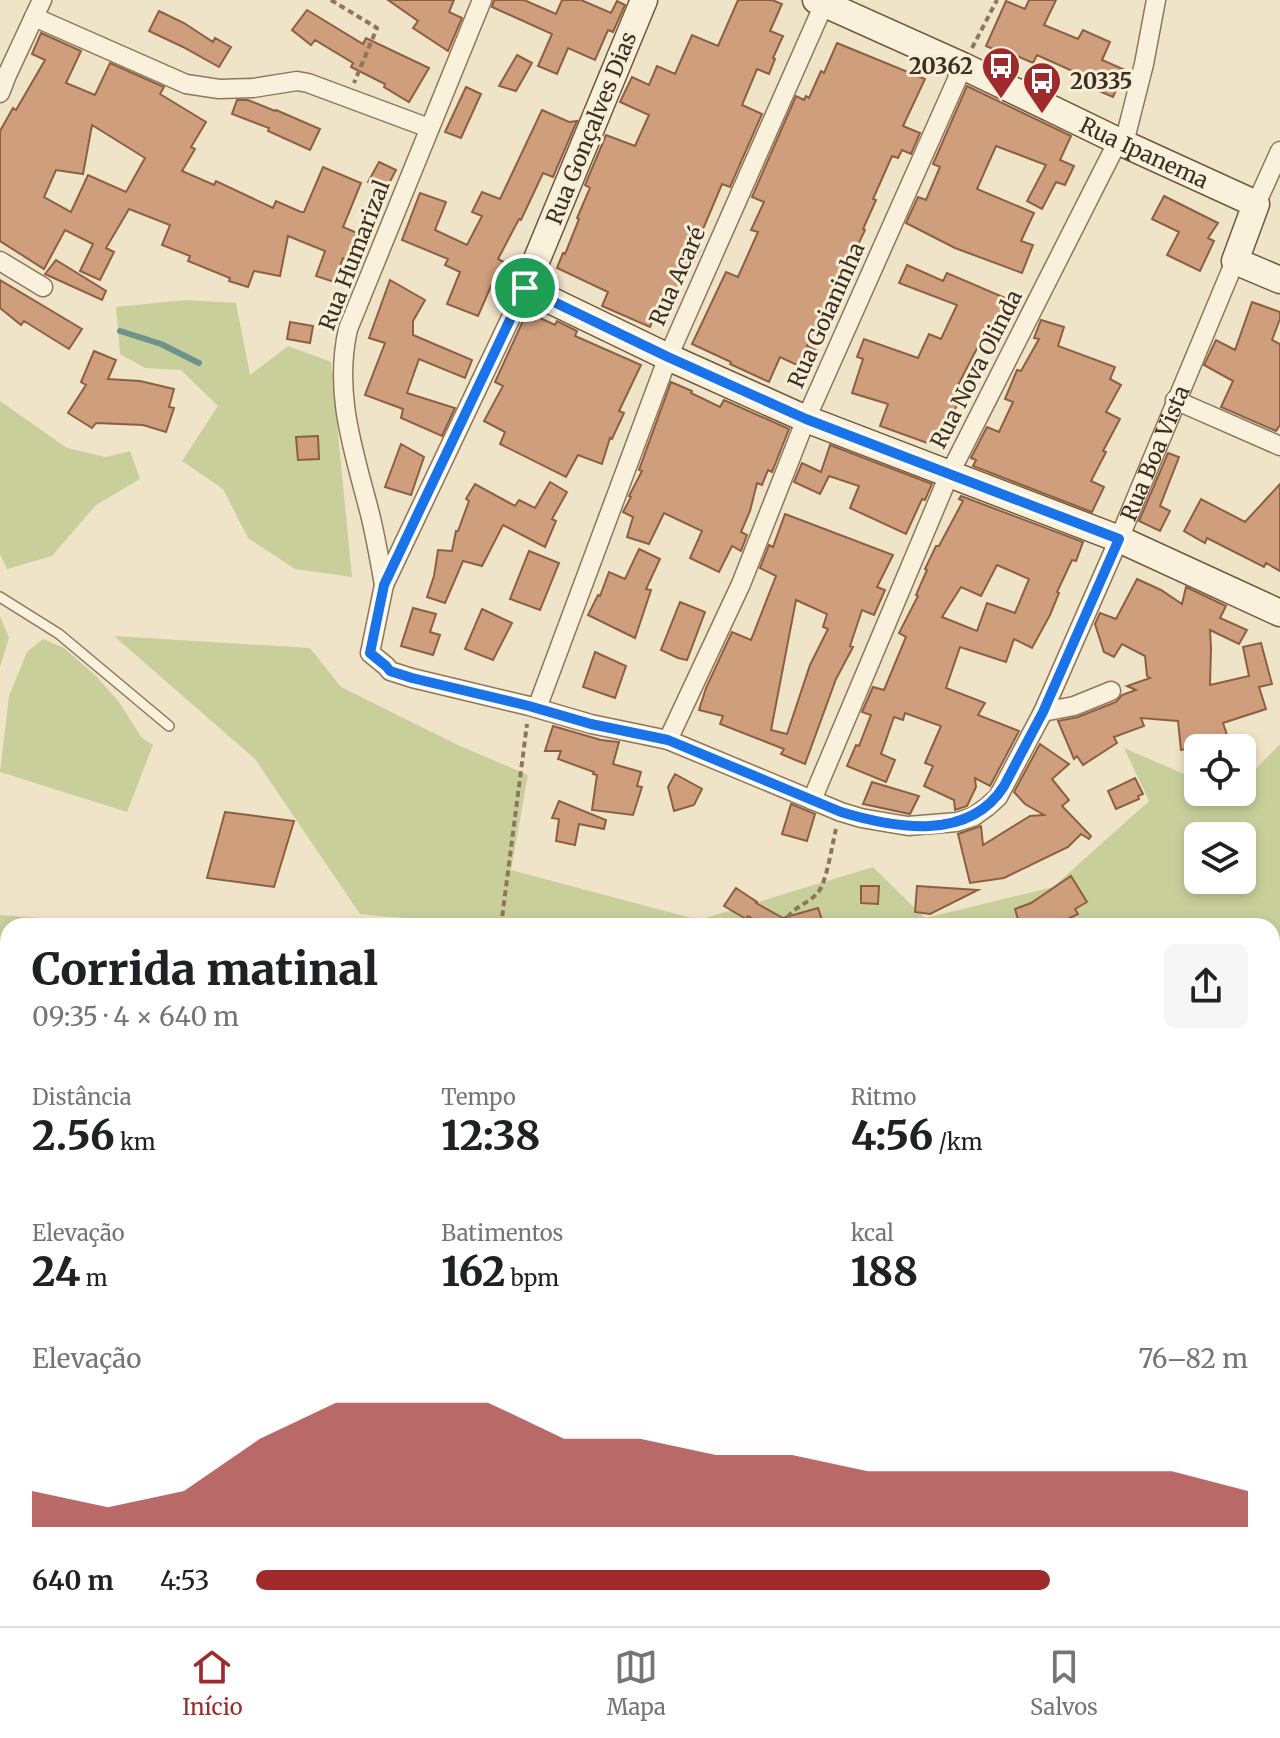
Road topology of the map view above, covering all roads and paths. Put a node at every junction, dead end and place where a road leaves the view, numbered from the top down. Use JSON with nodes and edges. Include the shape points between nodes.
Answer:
{"nodes":[{"id":1,"x":331,"y":0,"type":"edge"},
{"id":2,"x":482,"y":0,"type":"edge"},
{"id":3,"x":644,"y":0,"type":"edge"},
{"id":4,"x":997,"y":0,"type":"edge"},
{"id":5,"x":1156,"y":0,"type":"edge"},
{"id":6,"x":820,"y":2,"type":"edge"},
{"id":7,"x":38,"y":9,"type":"edge"},
{"id":8,"x":963,"y":66,"type":"junction"},
{"id":9,"x":0,"y":93,"type":"edge"},
{"id":10,"x":348,"y":98,"type":"junction"},
{"id":11,"x":429,"y":128,"type":"junction"},
{"id":12,"x":1121,"y":142,"type":"junction"},
{"id":13,"x":1280,"y":151,"type":"edge"},
{"id":14,"x":1256,"y":204,"type":"junction"},
{"id":15,"x":0,"y":261,"type":"edge"},
{"id":16,"x":1235,"y":261,"type":"junction"},
{"id":17,"x":1280,"y":280,"type":"edge"},
{"id":18,"x":43,"y":287,"type":"dead end"},
{"id":19,"x":525,"y":288,"type":"junction"},
{"id":20,"x":668,"y":357,"type":"junction"},
{"id":21,"x":1175,"y":400,"type":"junction"},
{"id":22,"x":806,"y":419,"type":"junction"},
{"id":23,"x":1280,"y":446,"type":"edge"},
{"id":24,"x":949,"y":475,"type":"junction"},
{"id":25,"x":1119,"y":539,"type":"junction"},
{"id":26,"x":384,"y":585,"type":"junction"},
{"id":27,"x":0,"y":597,"type":"edge"},
{"id":28,"x":1280,"y":613,"type":"edge"},
{"id":29,"x":370,"y":653,"type":"joint"},
{"id":30,"x":1111,"y":691,"type":"dead end"},
{"id":31,"x":533,"y":707,"type":"junction"},
{"id":32,"x":1043,"y":712,"type":"junction"},
{"id":33,"x":169,"y":726,"type":"dead end"},
{"id":34,"x":668,"y":740,"type":"junction"},
{"id":35,"x":812,"y":800,"type":"junction"},
{"id":36,"x":841,"y":812,"type":"junction"},
{"id":37,"x":502,"y":918,"type":"edge"},
{"id":38,"x":787,"y":918,"type":"edge"}],
"edges":[{"from":1,"to":10,"type":"path","via":[[377,28]]},
{"from":2,"to":11,"type":"street","name":"Rua Humarizal"},
{"from":3,"to":19,"type":"street","name":"Rua Gonçalves Dias"},
{"from":4,"to":8,"type":"path"},
{"from":5,"to":12,"type":"street","name":"Rua Nova Olinda"},
{"from":6,"to":8,"type":"street","name":"Rua Ipanema"},
{"from":6,"to":20,"type":"street","name":"Rua Acaré"},
{"from":7,"to":9,"type":"street"},
{"from":7,"to":10,"type":"street","via":[[186,84],[219,89],[297,81]]},
{"from":8,"to":12,"type":"street","name":"Rua Ipanema"},
{"from":8,"to":22,"type":"street","name":"Rua Goianinha"},
{"from":10,"to":11,"type":"street"},
{"from":11,"to":26,"type":"street","name":"Rua Humarizal","via":[[343,350],[347,429]]},
{"from":12,"to":14,"type":"street","name":"Rua Ipanema"},
{"from":12,"to":24,"type":"street","name":"Rua Nova Olinda"},
{"from":13,"to":14,"type":"street","name":"Rua Boa Vista"},
{"from":14,"to":16,"type":"street","name":"Rua Boa Vista"},
{"from":15,"to":18,"type":"street"},
{"from":16,"to":17,"type":"street"},
{"from":16,"to":21,"type":"street","name":"Rua Boa Vista"},
{"from":19,"to":20,"type":"street"},
{"from":19,"to":26,"type":"street","name":"Rua Gonçalves Dias"},
{"from":20,"to":22,"type":"street"},
{"from":20,"to":31,"type":"street","name":"Rua Acaré"},
{"from":21,"to":23,"type":"street"},
{"from":21,"to":25,"type":"street","name":"Rua Boa Vista"},
{"from":22,"to":24,"type":"street"},
{"from":22,"to":34,"type":"street","name":"Rua Goianinha","via":[[741,584]]},
{"from":24,"to":25,"type":"street"},
{"from":24,"to":35,"type":"street","name":"Rua Nova Olinda"},
{"from":25,"to":28,"type":"street"},
{"from":25,"to":32,"type":"street","name":"Rua Boa Vista"},
{"from":26,"to":29,"type":"street","name":"Rua Gonçalves Dias"},
{"from":27,"to":33,"type":"lane","via":[[59,634]]},
{"from":29,"to":31,"type":"street","name":"Rua Boa Vista","via":[[395,673]]},
{"from":30,"to":32,"type":"street"},
{"from":31,"to":34,"type":"street","name":"Rua Boa Vista"},
{"from":31,"to":37,"type":"path"},
{"from":32,"to":36,"type":"street","name":"Rua Boa Vista","via":[[998,797],[973,817],[908,826]]},
{"from":34,"to":35,"type":"street","name":"Rua Boa Vista"},
{"from":35,"to":36,"type":"street","name":"Rua Boa Vista"},
{"from":36,"to":38,"type":"path","via":[[819,891]]}]}
